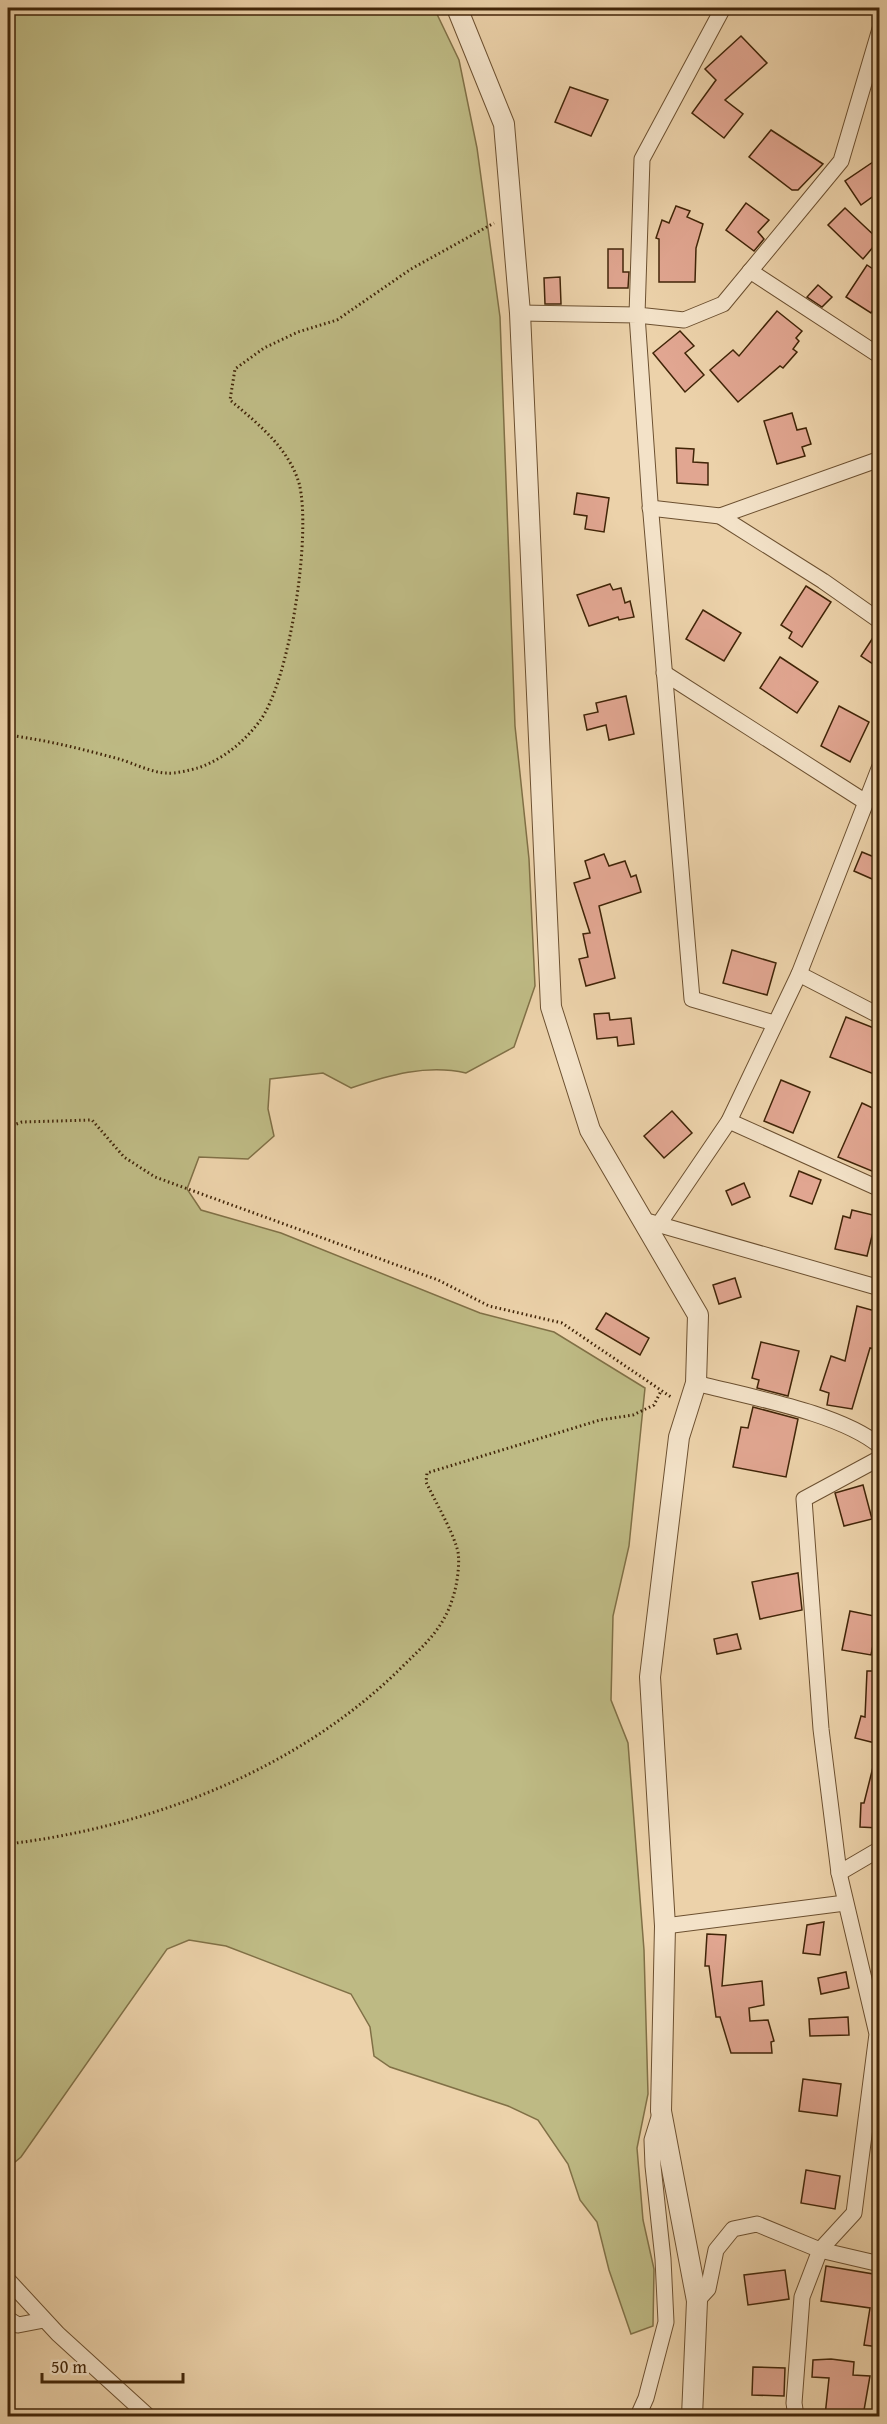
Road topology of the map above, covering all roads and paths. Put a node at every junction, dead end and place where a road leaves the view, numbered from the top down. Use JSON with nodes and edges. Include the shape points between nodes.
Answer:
{"nodes":[{"id":1,"x":457,"y":8,"type":"edge"},
{"id":2,"x":723,"y":8,"type":"edge"},
{"id":3,"x":879,"y":29,"type":"edge"},
{"id":4,"x":511,"y":213,"type":"junction"},
{"id":5,"x":750,"y":271,"type":"junction"},
{"id":6,"x":520,"y":313,"type":"junction"},
{"id":7,"x":637,"y":315,"type":"junction"},
{"id":8,"x":879,"y":356,"type":"edge"},
{"id":9,"x":879,"y":459,"type":"edge"},
{"id":10,"x":650,"y":508,"type":"junction"},
{"id":11,"x":720,"y":516,"type":"junction"},
{"id":12,"x":879,"y":621,"type":"edge"},
{"id":13,"x":664,"y":673,"type":"junction"},
{"id":14,"x":8,"y":735,"type":"edge"},
{"id":15,"x":879,"y":766,"type":"edge"},
{"id":16,"x":864,"y":801,"type":"junction"},
{"id":17,"x":799,"y":974,"type":"junction"},
{"id":18,"x":879,"y":1016,"type":"edge"},
{"id":19,"x":774,"y":1023,"type":"junction"},
{"id":20,"x":729,"y":1121,"type":"junction"},
{"id":21,"x":8,"y":1127,"type":"edge"},
{"id":22,"x":879,"y":1189,"type":"edge"},
{"id":23,"x":650,"y":1222,"type":"junction"},
{"id":24,"x":879,"y":1288,"type":"edge"},
{"id":25,"x":696,"y":1383,"type":"junction"},
{"id":26,"x":661,"y":1391,"type":"junction"},
{"id":27,"x":688,"y":1408,"type":"junction"},
{"id":28,"x":879,"y":1446,"type":"edge"},
{"id":29,"x":879,"y":1458,"type":"edge"},
{"id":30,"x":8,"y":1844,"type":"edge"},
{"id":31,"x":879,"y":1849,"type":"edge"},
{"id":32,"x":839,"y":1873,"type":"junction"},
{"id":33,"x":845,"y":1903,"type":"junction"},
{"id":34,"x":665,"y":1926,"type":"junction"},
{"id":35,"x":661,"y":2111,"type":"junction"},
{"id":36,"x":820,"y":2250,"type":"junction"},
{"id":37,"x":879,"y":2264,"type":"edge"},
{"id":38,"x":8,"y":2280,"type":"edge"},
{"id":39,"x":696,"y":2301,"type":"junction"},
{"id":40,"x":8,"y":2319,"type":"edge"},
{"id":41,"x":44,"y":2320,"type":"junction"},
{"id":42,"x":148,"y":2416,"type":"edge"},
{"id":43,"x":638,"y":2416,"type":"edge"},
{"id":44,"x":692,"y":2416,"type":"edge"},
{"id":45,"x":796,"y":2416,"type":"edge"}],
"edges":[{"from":1,"to":4,"type":"street","via":[[504,124]]},
{"from":2,"to":7,"type":"street","via":[[642,159]]},
{"from":3,"to":5,"type":"street","via":[[842,162]]},
{"from":4,"to":6,"type":"street"},
{"from":4,"to":14,"type":"path","via":[[411,269],[337,320],[264,348],[235,369],[230,400],[266,431],[284,453],[299,483],[303,528],[295,613],[274,692],[261,721],[233,751],[197,768],[166,774],[56,742]]},
{"from":5,"to":7,"type":"street","via":[[723,304],[684,320]]},
{"from":5,"to":8,"type":"street"},
{"from":6,"to":7,"type":"street"},
{"from":6,"to":23,"type":"street","via":[[551,1007],[590,1130]]},
{"from":7,"to":10,"type":"street"},
{"from":9,"to":11,"type":"street"},
{"from":10,"to":11,"type":"street"},
{"from":10,"to":13,"type":"street"},
{"from":11,"to":12,"type":"street"},
{"from":13,"to":16,"type":"street"},
{"from":13,"to":19,"type":"street","via":[[692,999]]},
{"from":15,"to":16,"type":"street"},
{"from":16,"to":17,"type":"street"},
{"from":17,"to":18,"type":"street"},
{"from":17,"to":19,"type":"street"},
{"from":19,"to":20,"type":"street"},
{"from":20,"to":22,"type":"street"},
{"from":20,"to":23,"type":"street"},
{"from":21,"to":26,"type":"path","via":[[22,1122],[92,1120],[124,1157],[155,1177],[438,1280],[489,1306],[562,1323]]},
{"from":23,"to":24,"type":"street"},
{"from":23,"to":25,"type":"street","via":[[698,1315]]},
{"from":25,"to":27,"type":"street"},
{"from":25,"to":28,"type":"street","via":[[808,1413],[865,1434]]},
{"from":26,"to":27,"type":"path"},
{"from":26,"to":30,"type":"path","via":[[654,1405],[633,1414],[600,1420],[428,1473],[426,1482],[458,1549],[454,1596],[440,1630],[367,1701],[294,1750],[224,1787],[150,1814]]},
{"from":27,"to":34,"type":"street","via":[[679,1437],[650,1677]]},
{"from":29,"to":32,"type":"street","via":[[804,1499],[821,1730]]},
{"from":31,"to":32,"type":"street"},
{"from":32,"to":33,"type":"street"},
{"from":33,"to":34,"type":"street"},
{"from":33,"to":36,"type":"street","via":[[877,2034],[855,2213]]},
{"from":34,"to":35,"type":"street"},
{"from":35,"to":39,"type":"street"},
{"from":35,"to":43,"type":"street","via":[[652,2140],[666,2322]]},
{"from":36,"to":37,"type":"street"},
{"from":36,"to":39,"type":"street","via":[[757,2224],[733,2229],[716,2250],[708,2289]]},
{"from":36,"to":45,"type":"street","via":[[802,2297]]},
{"from":38,"to":41,"type":"street"},
{"from":39,"to":44,"type":"street"},
{"from":40,"to":41,"type":"street","via":[[18,2325]]},
{"from":41,"to":42,"type":"street"}]}
